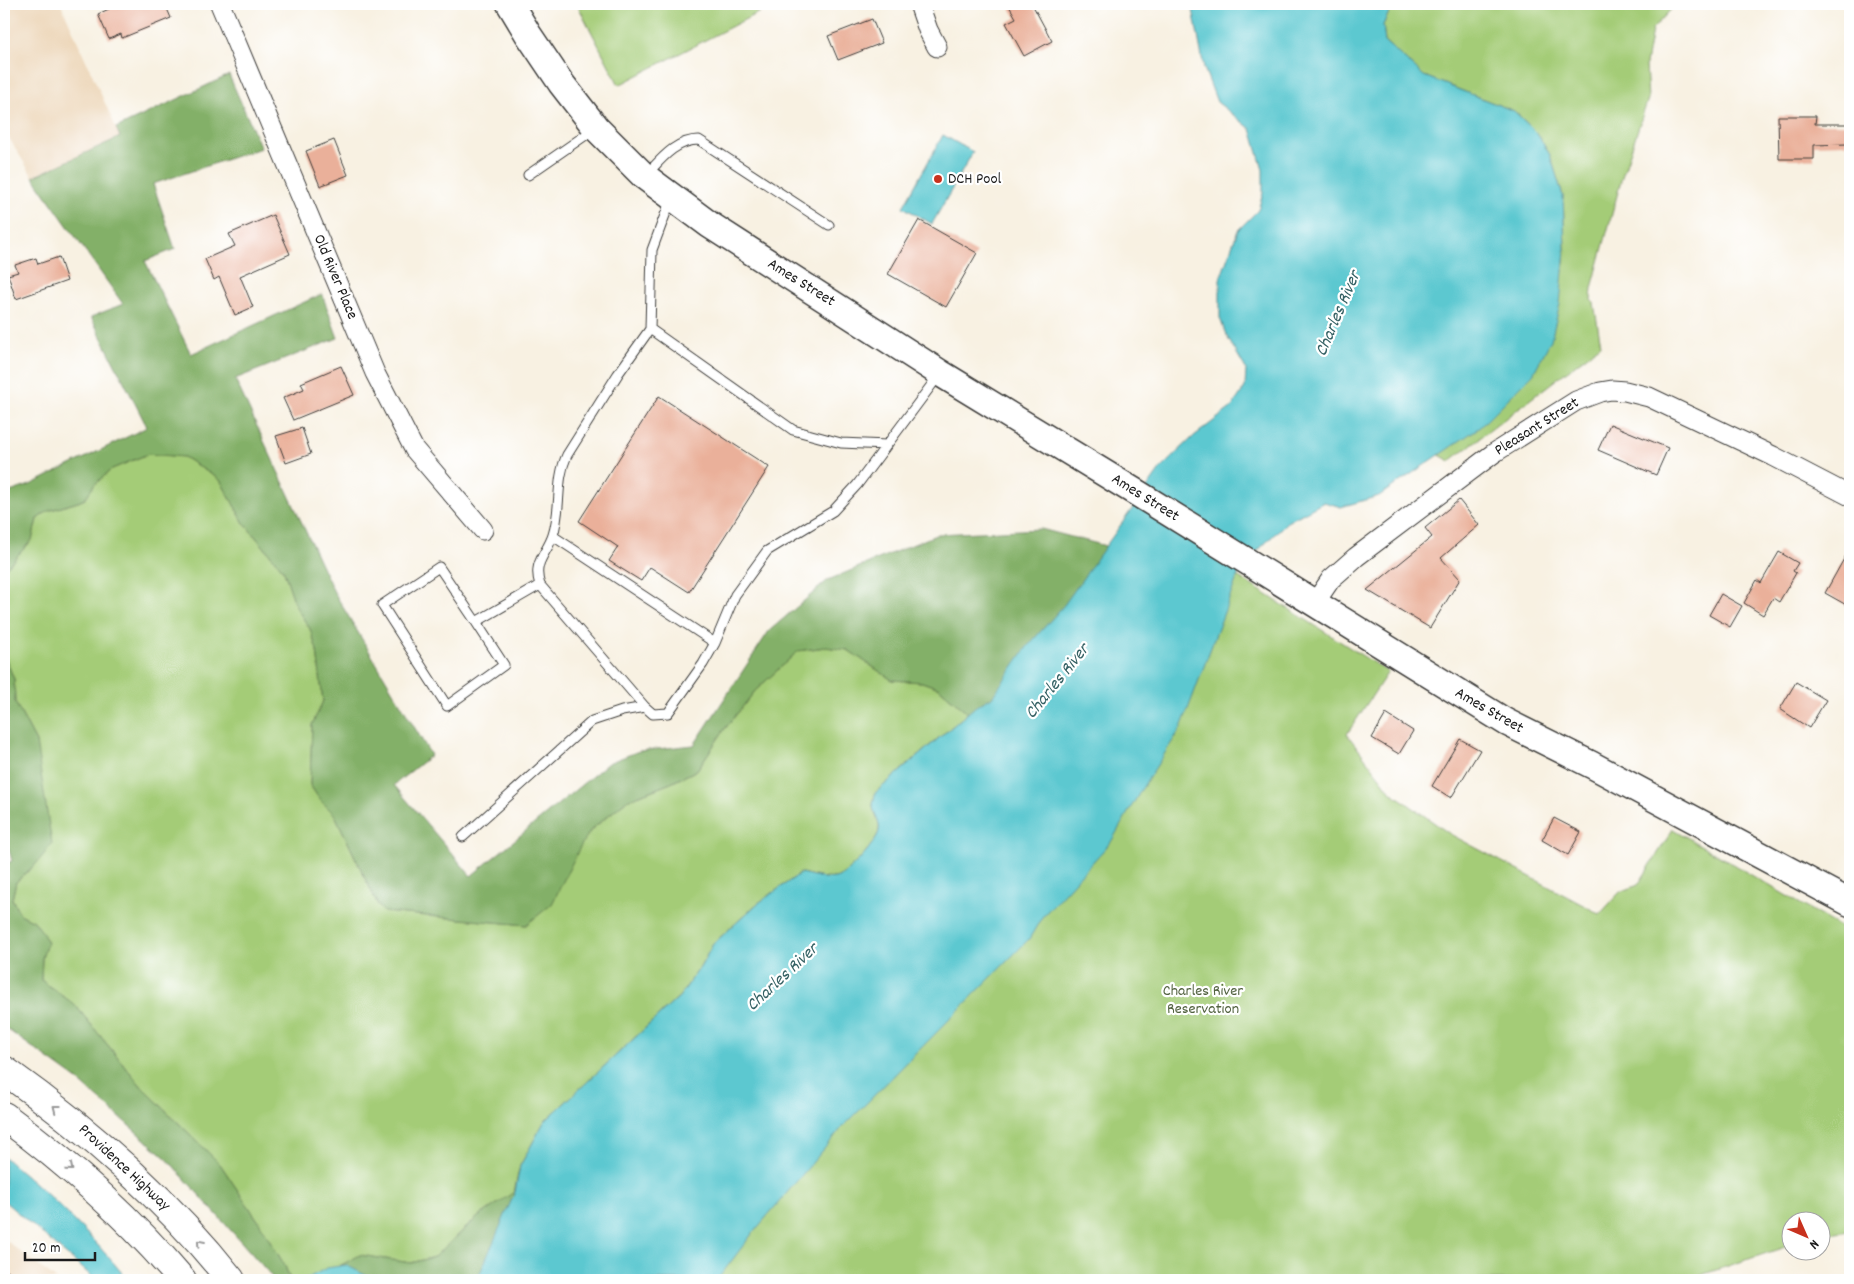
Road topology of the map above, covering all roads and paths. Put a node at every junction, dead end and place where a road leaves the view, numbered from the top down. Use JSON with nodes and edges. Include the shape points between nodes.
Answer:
{"nodes":[{"id":1,"x":220,"y":4,"type":"edge"},
{"id":2,"x":510,"y":4,"type":"edge"},
{"id":3,"x":918,"y":4,"type":"edge"},
{"id":4,"x":937,"y":47,"type":"dead end"},
{"id":5,"x":596,"y":128,"type":"junction"},
{"id":6,"x":528,"y":175,"type":"dead end"},
{"id":7,"x":644,"y":176,"type":"junction"},
{"id":8,"x":671,"y":198,"type":"junction"},
{"id":9,"x":829,"y":225,"type":"dead end"},
{"id":10,"x":650,"y":329,"type":"junction"},
{"id":11,"x":940,"y":373,"type":"junction"},
{"id":12,"x":888,"y":445,"type":"junction"},
{"id":13,"x":1850,"y":496,"type":"edge"},
{"id":14,"x":484,"y":530,"type":"dead end"},
{"id":15,"x":553,"y":536,"type":"junction"},
{"id":16,"x":540,"y":584,"type":"junction"},
{"id":17,"x":1314,"y":604,"type":"junction"},
{"id":18,"x":476,"y":622,"type":"junction"},
{"id":19,"x":715,"y":643,"type":"junction"},
{"id":20,"x":645,"y":707,"type":"junction"},
{"id":21,"x":463,"y":837,"type":"dead end"},
{"id":22,"x":1850,"y":903,"type":"edge"},
{"id":23,"x":4,"y":1070,"type":"edge"},
{"id":24,"x":4,"y":1116,"type":"edge"},
{"id":25,"x":4,"y":1275,"type":"edge"},
{"id":26,"x":10,"y":1280,"type":"edge"},
{"id":27,"x":182,"y":1280,"type":"edge"},
{"id":28,"x":231,"y":1280,"type":"edge"}],
"edges":[{"from":1,"to":14,"type":"street","name":"Old River Place","via":[[375,372],[414,449]]},
{"from":2,"to":5,"type":"street","name":"Ames Street","via":[[561,83]]},
{"from":3,"to":4,"type":"street"},
{"from":5,"to":6,"type":"lane"},
{"from":5,"to":7,"type":"street","name":"Ames Street"},
{"from":7,"to":8,"type":"street","name":"Ames Street"},
{"from":7,"to":9,"type":"lane","via":[[673,148],[690,140],[699,140]]},
{"from":8,"to":10,"type":"lane","via":[[652,250]]},
{"from":8,"to":11,"type":"street","name":"Ames Street"},
{"from":10,"to":12,"type":"lane","via":[[793,430],[841,443]]},
{"from":10,"to":15,"type":"lane","via":[[567,455],[561,468],[558,516]]},
{"from":11,"to":12,"type":"lane"},
{"from":11,"to":17,"type":"street","name":"Ames Street"},
{"from":12,"to":19,"type":"lane","via":[[832,511],[767,551],[735,594]]},
{"from":13,"to":17,"type":"street","name":"Pleasant Street","via":[[1656,400],[1625,391],[1600,392],[1576,401],[1494,453],[1356,557],[1331,579]]},
{"from":15,"to":16,"type":"lane","via":[[538,566]]},
{"from":15,"to":19,"type":"lane"},
{"from":16,"to":18,"type":"lane"},
{"from":16,"to":20,"type":"lane"},
{"from":17,"to":22,"type":"street","name":"Ames Street","via":[[1506,722]]},
{"from":18,"to":18,"type":"lane","via":[[504,665],[447,706],[382,606],[439,567]]},
{"from":19,"to":20,"type":"lane","via":[[668,713],[653,714]]},
{"from":20,"to":21,"type":"lane","via":[[592,721]]},
{"from":28,"to":23,"type":"highway","name":"Providence Highway","one_way":true,"via":[[193,1235],[132,1174],[68,1118]]},
{"from":24,"to":27,"type":"highway","one_way":true,"via":[[82,1178],[143,1236]]},
{"from":25,"to":26,"type":"lane"}]}
